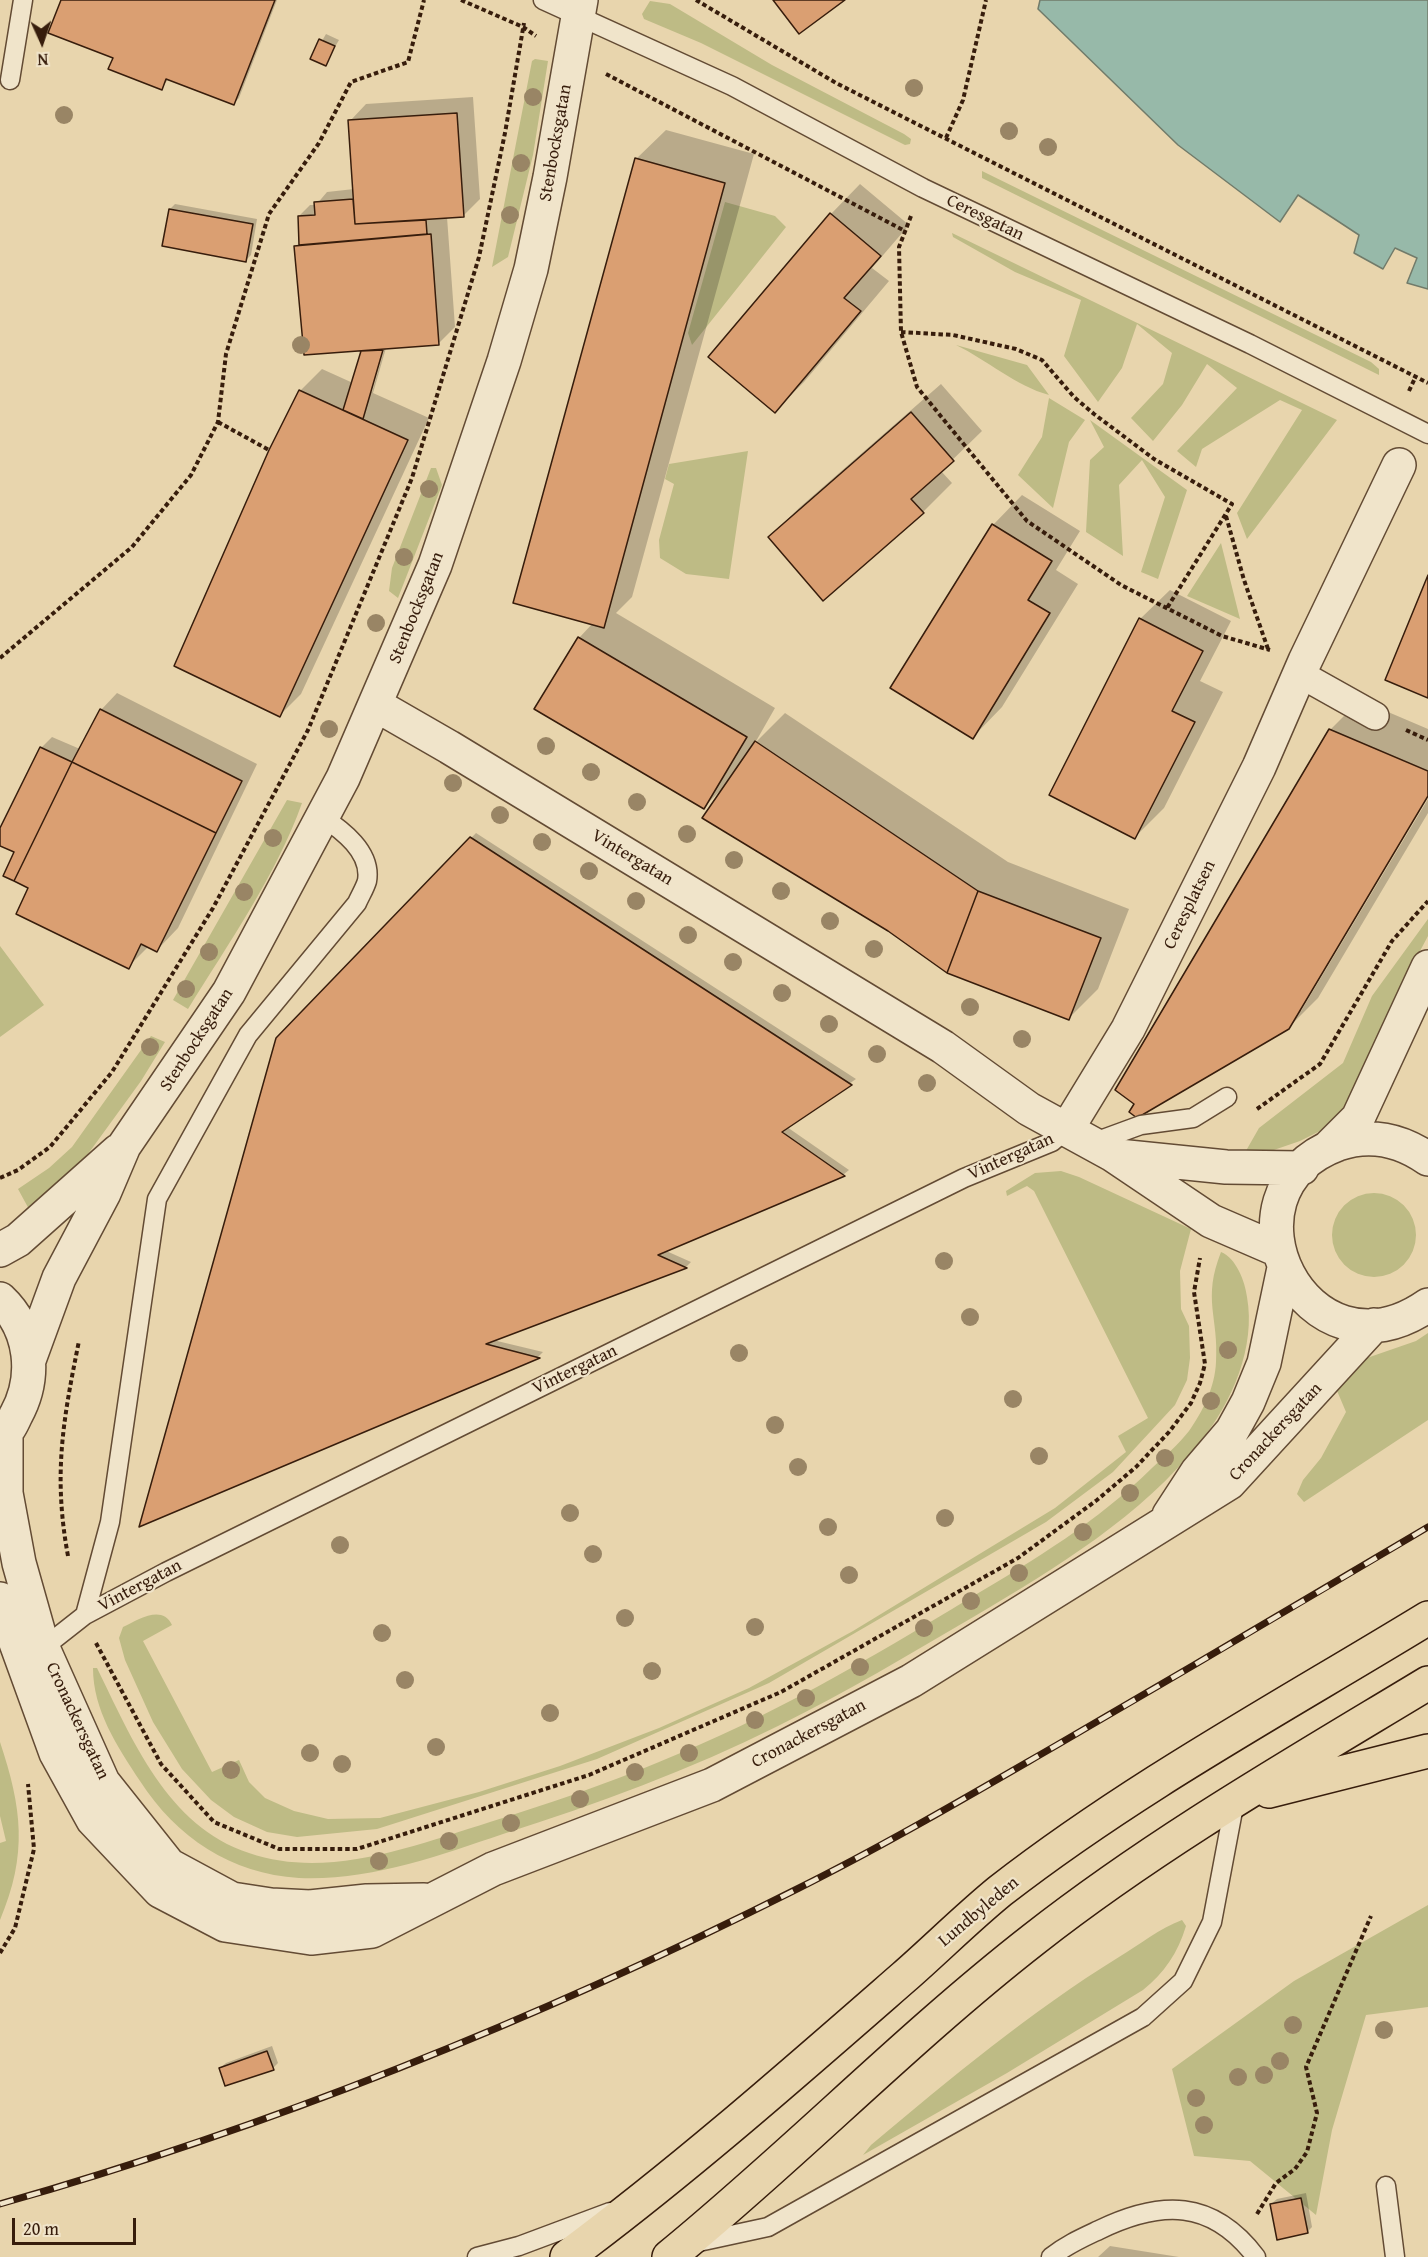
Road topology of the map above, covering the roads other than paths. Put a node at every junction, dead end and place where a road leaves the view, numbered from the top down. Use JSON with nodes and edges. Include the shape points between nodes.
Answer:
{"nodes":[{"id":1,"x":23,"y":0,"type":"edge"},
{"id":2,"x":543,"y":0,"type":"edge"},
{"id":3,"x":580,"y":8,"type":"edge"},
{"id":4,"x":10,"y":80,"type":"dead end"},
{"id":5,"x":1428,"y":434,"type":"edge"},
{"id":6,"x":1399,"y":465,"type":"dead end"},
{"id":7,"x":1302,"y":667,"type":"junction"},
{"id":8,"x":376,"y":705,"type":"junction"},
{"id":9,"x":1376,"y":716,"type":"dead end"},
{"id":10,"x":321,"y":816,"type":"junction"},
{"id":11,"x":1428,"y":967,"type":"edge"},
{"id":12,"x":1227,"y":1097,"type":"dead end"},
{"id":13,"x":1090,"y":1143,"type":"junction"},
{"id":14,"x":124,"y":1146,"type":"junction"},
{"id":15,"x":1328,"y":1148,"type":"junction"},
{"id":16,"x":1428,"y":1160,"type":"edge"},
{"id":17,"x":1302,"y":1168,"type":"junction"},
{"id":18,"x":0,"y":1250,"type":"edge"},
{"id":19,"x":1281,"y":1259,"type":"junction"},
{"id":20,"x":0,"y":1299,"type":"edge"},
{"id":21,"x":1428,"y":1305,"type":"edge"},
{"id":22,"x":1374,"y":1325,"type":"junction"},
{"id":23,"x":29,"y":1359,"type":"junction"},
{"id":24,"x":3,"y":1435,"type":"edge"},
{"id":25,"x":1164,"y":1523,"type":"junction"},
{"id":26,"x":0,"y":1599,"type":"edge"},
{"id":27,"x":85,"y":1615,"type":"junction"},
{"id":28,"x":1428,"y":1618,"type":"edge"},
{"id":29,"x":30,"y":1649,"type":"junction"},
{"id":30,"x":1428,"y":1683,"type":"edge"},
{"id":31,"x":1428,"y":1751,"type":"edge"},
{"id":32,"x":1236,"y":1799,"type":"junction"},
{"id":33,"x":1386,"y":2186,"type":"dead end"},
{"id":34,"x":646,"y":2198,"type":"junction"},
{"id":35,"x":676,"y":2251,"type":"edge"},
{"id":36,"x":477,"y":2257,"type":"edge"},
{"id":37,"x":567,"y":2257,"type":"edge"},
{"id":38,"x":1051,"y":2257,"type":"edge"},
{"id":39,"x":1256,"y":2257,"type":"edge"},
{"id":40,"x":1395,"y":2257,"type":"edge"}],
"edges":[{"from":1,"to":4,"type":"lane"},
{"from":2,"to":3,"type":"lane","name":"Ceresgatan"},
{"from":3,"to":5,"type":"lane","name":"Ceresgatan","via":[[923,188]]},
{"from":3,"to":8,"type":"street","name":"Stenbocksgatan","via":[[531,269],[435,565]]},
{"from":6,"to":7,"type":"street","name":"Ceresplatsen"},
{"from":7,"to":9,"type":"street"},
{"from":7,"to":13,"type":"street","name":"Ceresplatsen","via":[[1259,767],[1128,1029]]},
{"from":8,"to":10,"type":"street","name":"Stenbocksgatan"},
{"from":8,"to":13,"type":"street","name":"Vintergatan","via":[[943,1047],[1029,1109]]},
{"from":10,"to":14,"type":"street","name":"Stenbocksgatan","via":[[229,992]]},
{"from":10,"to":27,"type":"lane","via":[[345,833],[365,860],[367,881],[357,903],[248,1035],[157,1199],[110,1522]]},
{"from":11,"to":15,"type":"street","name":"Cronackersgatan","via":[[1358,1118]]},
{"from":12,"to":13,"type":"lane","via":[[1193,1118],[1141,1125]]},
{"from":13,"to":17,"type":"street","name":"Vintergatan","via":[[1226,1167]]},
{"from":13,"to":19,"type":"street","name":"Vintergatan","via":[[1211,1221]]},
{"from":13,"to":27,"type":"lane","name":"Vintergatan","via":[[1052,1142],[964,1178],[215,1547]]},
{"from":14,"to":18,"type":"street","name":"Stenbocksgatan","via":[[18,1240]]},
{"from":14,"to":23,"type":"street","name":"Stenbocksgatan","via":[[59,1278]]},
{"from":15,"to":16,"type":"street","name":"Cronackersgatan","via":[[1382,1139],[1401,1144]]},
{"from":15,"to":17,"type":"street","name":"Cronackersgatan"},
{"from":17,"to":19,"type":"street","name":"Cronackersgatan","via":[[1287,1188],[1278,1212]]},
{"from":19,"to":22,"type":"street","via":[[1291,1283],[1313,1307],[1342,1321]]},
{"from":19,"to":25,"type":"street","name":"Cronackersgatan","via":[[1264,1363],[1248,1402],[1232,1431],[1197,1472]]},
{"from":20,"to":23,"type":"street","via":[[22,1330]]},
{"from":21,"to":22,"type":"street","via":[[1409,1317]]},
{"from":22,"to":25,"type":"street","name":"Cronackersgatan","via":[[1229,1483]]},
{"from":23,"to":24,"type":"street","via":[[24,1399]]},
{"from":24,"to":29,"type":"street","name":"Cronackersgatan","via":[[6,1493]]},
{"from":25,"to":29,"type":"street","name":"Cronackersgatan","via":[[911,1681],[723,1780],[493,1869],[431,1900],[310,1907],[271,1905],[232,1899],[169,1865],[103,1782]]},
{"from":26,"to":29,"type":"street","name":"Cronackersgatan"},
{"from":27,"to":29,"type":"lane","name":"Vintergatan"},
{"from":28,"to":34,"type":"highway","name":"Lundbyleden","via":[[1212,1746],[999,1892]]},
{"from":30,"to":32,"type":"highway"},
{"from":31,"to":32,"type":"highway"},
{"from":32,"to":35,"type":"highway","via":[[1111,1881],[1033,1940]]},
{"from":32,"to":35,"type":"lane","via":[[1212,1922],[1183,1981],[1143,2017],[768,2227]]},
{"from":33,"to":40,"type":"lane"},
{"from":34,"to":36,"type":"lane","via":[[519,2246]]},
{"from":34,"to":37,"type":"highway","name":"Lundbyleden"},
{"from":38,"to":39,"type":"lane","via":[[1116,2222],[1146,2212],[1176,2209],[1197,2212],[1217,2221],[1241,2238]]}]}
